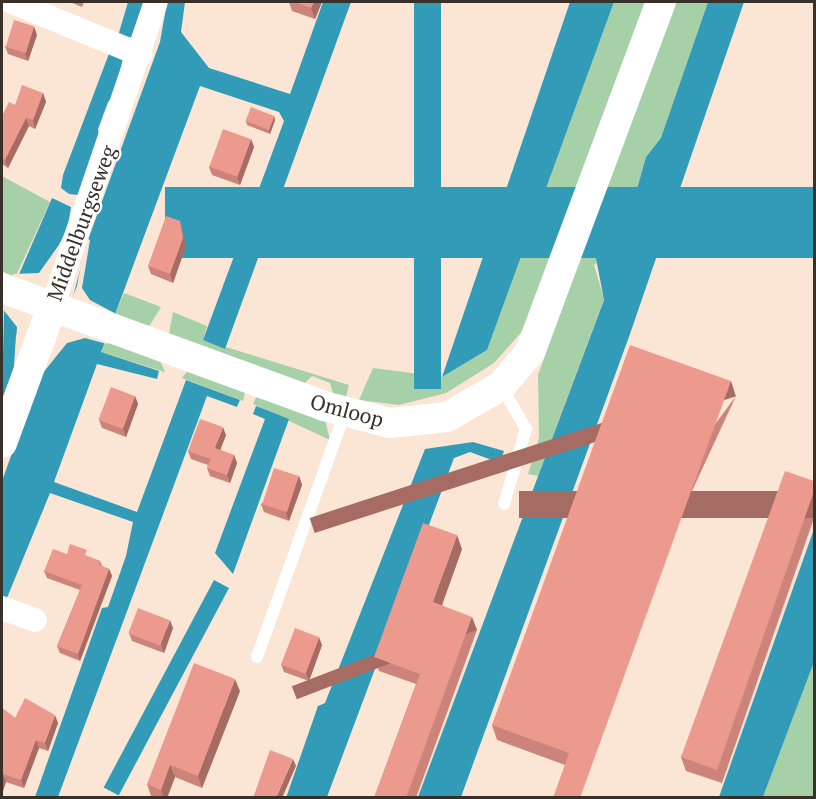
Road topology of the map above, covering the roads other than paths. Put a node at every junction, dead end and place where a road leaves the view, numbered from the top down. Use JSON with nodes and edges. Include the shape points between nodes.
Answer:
{"nodes":[{"id":1,"x":12,"y":2,"type":"edge"},
{"id":2,"x":156,"y":2,"type":"edge"},
{"id":3,"x":661,"y":2,"type":"edge"},
{"id":4,"x":141,"y":55,"type":"junction"},
{"id":5,"x":2,"y":288,"type":"edge"},
{"id":6,"x":51,"y":307,"type":"junction"},
{"id":7,"x":501,"y":386,"type":"junction"},
{"id":8,"x":345,"y":411,"type":"junction"},
{"id":9,"x":2,"y":443,"type":"edge"},
{"id":10,"x":504,"y":504,"type":"dead end"},
{"id":11,"x":4,"y":609,"type":"edge"},
{"id":12,"x":35,"y":620,"type":"dead end"},
{"id":13,"x":257,"y":657,"type":"dead end"}],
"edges":[{"from":1,"to":4,"type":"street"},
{"from":2,"to":4,"type":"street","name":"Middelburgseweg"},
{"from":3,"to":7,"type":"street","name":"Omloop","via":[[530,352]]},
{"from":4,"to":6,"type":"street","name":"Middelburgseweg"},
{"from":5,"to":6,"type":"street","name":"Omloop"},
{"from":6,"to":8,"type":"street","name":"Omloop"},
{"from":6,"to":9,"type":"street","name":"Middelburgseweg"},
{"from":7,"to":8,"type":"street","name":"Omloop","via":[[447,417],[390,423]]},
{"from":7,"to":10,"type":"lane","via":[[526,429]]},
{"from":8,"to":13,"type":"lane"},
{"from":11,"to":12,"type":"street"}]}
